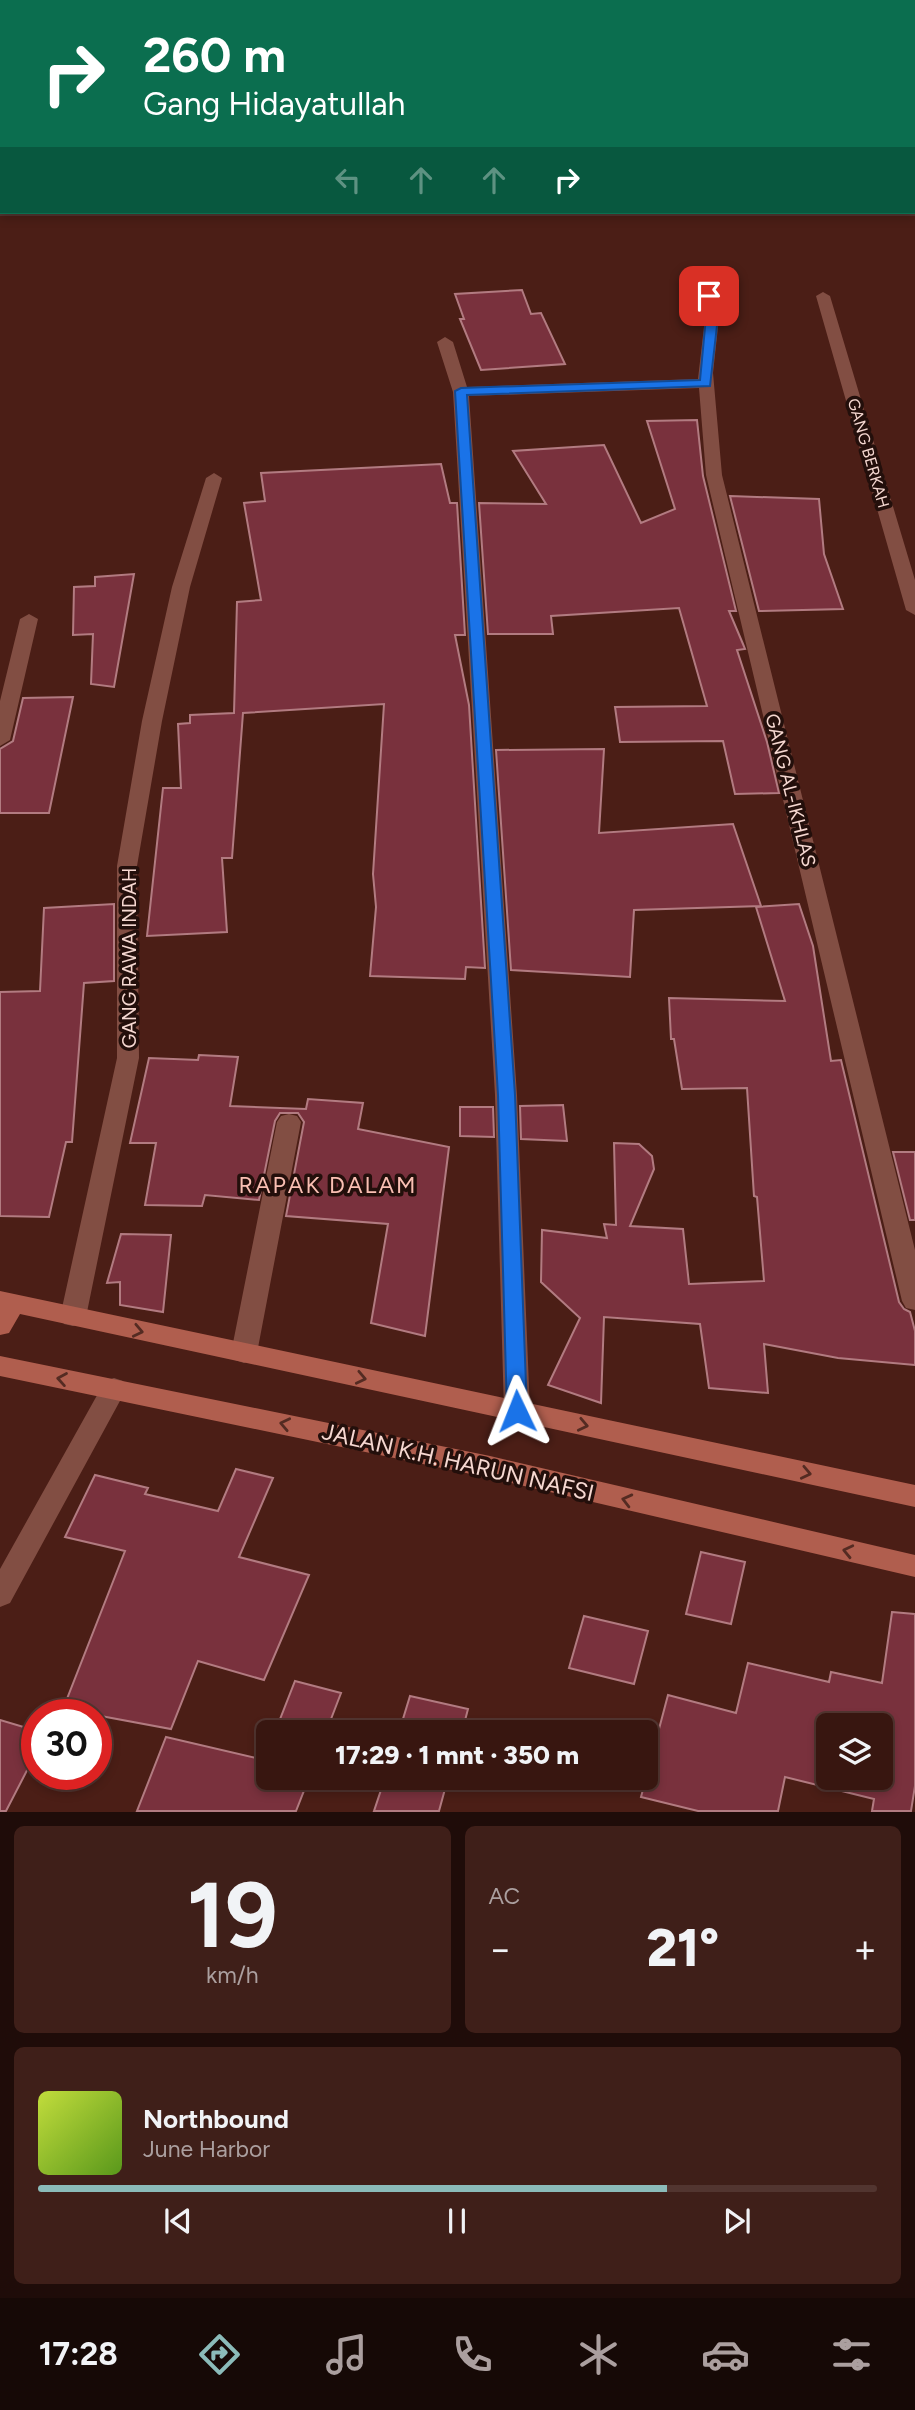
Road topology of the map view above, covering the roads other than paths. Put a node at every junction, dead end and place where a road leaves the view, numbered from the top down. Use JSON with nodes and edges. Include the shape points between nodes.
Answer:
{"nodes":[{"id":1,"x":706,"y":274,"type":"dead end"},
{"id":2,"x":823,"y":296,"type":"dead end"},
{"id":3,"x":445,"y":342,"type":"dead end"},
{"id":4,"x":706,"y":383,"type":"junction"},
{"id":5,"x":461,"y":391,"type":"junction"},
{"id":6,"x":214,"y":478,"type":"dead end"},
{"id":7,"x":915,"y":610,"type":"edge"},
{"id":8,"x":29,"y":619,"type":"dead end"},
{"id":9,"x":0,"y":740,"type":"edge"},
{"id":10,"x":289,"y":1122,"type":"dead end"},
{"id":11,"x":7,"y":1301,"type":"edge"},
{"id":12,"x":915,"y":1301,"type":"edge"},
{"id":13,"x":73,"y":1317,"type":"junction"},
{"id":14,"x":0,"y":1326,"type":"edge"},
{"id":15,"x":244,"y":1353,"type":"junction"},
{"id":16,"x":0,"y":1366,"type":"edge"},
{"id":17,"x":114,"y":1388,"type":"junction"},
{"id":18,"x":517,"y":1411,"type":"junction"},
{"id":19,"x":915,"y":1496,"type":"edge"},
{"id":20,"x":915,"y":1566,"type":"edge"},
{"id":21,"x":0,"y":1595,"type":"edge"}],
"edges":[{"from":1,"to":4,"type":"street","name":"GANG AL-IKHLAS","via":[[712,317]]},
{"from":2,"to":7,"type":"street","name":"GANG BERKAH"},
{"from":3,"to":5,"type":"street"},
{"from":4,"to":5,"type":"street"},
{"from":4,"to":12,"type":"street","name":"GANG AL-IKHLAS","via":[[714,475]]},
{"from":5,"to":18,"type":"street","via":[[506,1095]]},
{"from":6,"to":13,"type":"street","name":"GANG RAWA INDAH","via":[[181,587],[127,866],[128,1058]]},
{"from":8,"to":9,"type":"street"},
{"from":10,"to":15,"type":"street"},
{"from":11,"to":13,"type":"main road"},
{"from":11,"to":14,"type":"main road"},
{"from":13,"to":15,"type":"main road","one_way":true},
{"from":15,"to":18,"type":"main road","one_way":true},
{"from":17,"to":16,"type":"main road","name":"JALAN K.H. HARUN NAFSI","one_way":true},
{"from":20,"to":17,"type":"main road","name":"JALAN K.H. HARUN NAFSI","one_way":true,"via":[[477,1464]]},
{"from":17,"to":21,"type":"street"},
{"from":18,"to":19,"type":"main road","one_way":true}]}
